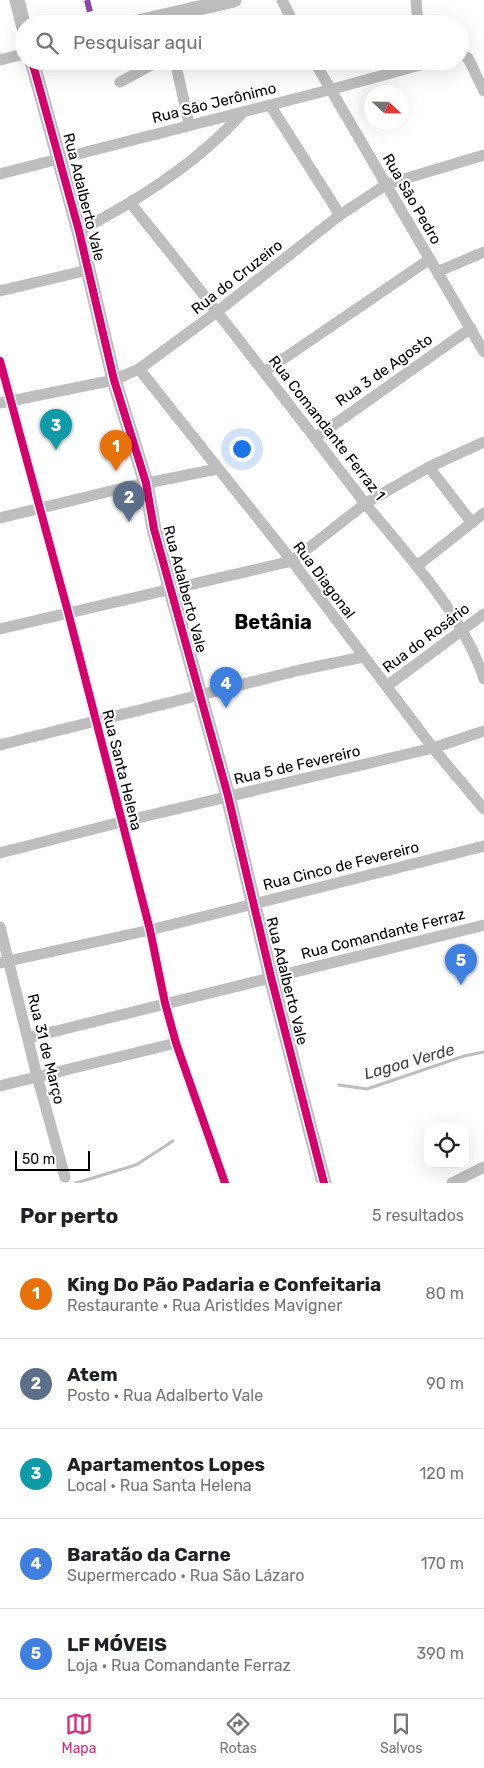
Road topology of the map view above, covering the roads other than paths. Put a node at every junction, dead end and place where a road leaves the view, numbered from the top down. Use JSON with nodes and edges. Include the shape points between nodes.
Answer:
{"nodes":[{"id":1,"x":17,"y":0,"type":"edge"},
{"id":2,"x":234,"y":0,"type":"edge"},
{"id":3,"x":282,"y":0,"type":"edge"},
{"id":4,"x":416,"y":0,"type":"edge"},
{"id":5,"x":21,"y":15,"type":"edge"},
{"id":6,"x":182,"y":15,"type":"edge"},
{"id":7,"x":290,"y":15,"type":"edge"},
{"id":8,"x":417,"y":15,"type":"edge"},
{"id":9,"x":15,"y":56,"type":"edge"},
{"id":10,"x":0,"y":60,"type":"edge"},
{"id":11,"x":469,"y":60,"type":"edge"},
{"id":12,"x":35,"y":70,"type":"edge"},
{"id":13,"x":142,"y":70,"type":"edge"},
{"id":14,"x":177,"y":70,"type":"edge"},
{"id":15,"x":319,"y":70,"type":"edge"},
{"id":16,"x":400,"y":70,"type":"edge"},
{"id":17,"x":120,"y":82,"type":"dead end"},
{"id":18,"x":329,"y":90,"type":"junction"},
{"id":19,"x":484,"y":91,"type":"edge"},
{"id":20,"x":270,"y":105,"type":"junction"},
{"id":21,"x":243,"y":112,"type":"junction"},
{"id":22,"x":189,"y":124,"type":"junction"},
{"id":23,"x":484,"y":154,"type":"edge"},
{"id":24,"x":60,"y":158,"type":"junction"},
{"id":25,"x":0,"y":174,"type":"edge"},
{"id":26,"x":387,"y":184,"type":"junction"},
{"id":27,"x":131,"y":204,"type":"junction"},
{"id":28,"x":340,"y":215,"type":"junction"},
{"id":29,"x":79,"y":231,"type":"junction"},
{"id":30,"x":484,"y":252,"type":"edge"},
{"id":31,"x":430,"y":259,"type":"junction"},
{"id":32,"x":88,"y":270,"type":"junction"},
{"id":33,"x":439,"y":271,"type":"junction"},
{"id":34,"x":0,"y":290,"type":"edge"},
{"id":35,"x":218,"y":311,"type":"junction"},
{"id":36,"x":471,"y":328,"type":"junction"},
{"id":37,"x":484,"y":352,"type":"edge"},
{"id":38,"x":0,"y":360,"type":"edge"},
{"id":39,"x":140,"y":368,"type":"junction"},
{"id":40,"x":264,"y":372,"type":"junction"},
{"id":41,"x":114,"y":380,"type":"junction"},
{"id":42,"x":5,"y":402,"type":"edge"},
{"id":43,"x":315,"y":438,"type":"junction"},
{"id":44,"x":484,"y":442,"type":"edge"},
{"id":45,"x":429,"y":466,"type":"junction"},
{"id":46,"x":217,"y":469,"type":"junction"},
{"id":47,"x":146,"y":483,"type":"junction"},
{"id":48,"x":366,"y":503,"type":"junction"},
{"id":49,"x":39,"y":508,"type":"junction"},
{"id":50,"x":484,"y":513,"type":"edge"},
{"id":51,"x":0,"y":518,"type":"edge"},
{"id":52,"x":472,"y":523,"type":"junction"},
{"id":53,"x":292,"y":561,"type":"junction"},
{"id":54,"x":417,"y":566,"type":"junction"},
{"id":55,"x":172,"y":587,"type":"junction"},
{"id":56,"x":68,"y":612,"type":"junction"},
{"id":57,"x":484,"y":614,"type":"edge"},
{"id":58,"x":0,"y":629,"type":"edge"},
{"id":59,"x":463,"y":631,"type":"junction"},
{"id":60,"x":363,"y":657,"type":"junction"},
{"id":61,"x":484,"y":679,"type":"edge"},
{"id":62,"x":387,"y":686,"type":"junction"},
{"id":63,"x":199,"y":697,"type":"junction"},
{"id":64,"x":95,"y":721,"type":"junction"},
{"id":65,"x":484,"y":731,"type":"edge"},
{"id":66,"x":0,"y":745,"type":"edge"},
{"id":67,"x":433,"y":748,"type":"junction"},
{"id":68,"x":228,"y":796,"type":"junction"},
{"id":69,"x":484,"y":809,"type":"edge"},
{"id":70,"x":121,"y":822,"type":"junction"},
{"id":71,"x":484,"y":846,"type":"edge"},
{"id":72,"x":0,"y":853,"type":"edge"},
{"id":73,"x":254,"y":903,"type":"junction"},
{"id":74,"x":484,"y":925,"type":"edge"},
{"id":75,"x":0,"y":927,"type":"edge"},
{"id":76,"x":150,"y":930,"type":"junction"},
{"id":77,"x":4,"y":962,"type":"edge"},
{"id":78,"x":271,"y":977,"type":"junction"},
{"id":79,"x":165,"y":1003,"type":"junction"},
{"id":80,"x":28,"y":1038,"type":"junction"},
{"id":81,"x":176,"y":1043,"type":"junction"},
{"id":82,"x":37,"y":1076,"type":"junction"},
{"id":83,"x":0,"y":1086,"type":"edge"},
{"id":84,"x":484,"y":1167,"type":"edge"},
{"id":85,"x":66,"y":1177,"type":"dead end"},
{"id":86,"x":225,"y":1183,"type":"edge"},
{"id":87,"x":324,"y":1183,"type":"edge"},
{"id":88,"x":452,"y":1183,"type":"edge"}],
"edges":[{"from":1,"to":5,"type":"street"},
{"from":2,"to":6,"type":"street"},
{"from":3,"to":7,"type":"street"},
{"from":4,"to":8,"type":"street"},
{"from":9,"to":10,"type":"street"},
{"from":11,"to":19,"type":"street"},
{"from":12,"to":24,"type":"street","name":"Rua Adalberto Vale"},
{"from":13,"to":17,"type":"street"},
{"from":14,"to":22,"type":"street"},
{"from":15,"to":18,"type":"street","name":"Rua São Pedro"},
{"from":16,"to":18,"type":"street","name":"Rua São Jerônimo"},
{"from":18,"to":20,"type":"street","name":"Rua São Jerônimo"},
{"from":18,"to":26,"type":"street","name":"Rua São Pedro"},
{"from":20,"to":21,"type":"street","name":"Rua São Jerônimo"},
{"from":20,"to":28,"type":"street"},
{"from":21,"to":22,"type":"street","name":"Rua São Jerônimo"},
{"from":21,"to":27,"type":"street","via":[[223,134]]},
{"from":22,"to":24,"type":"street","name":"Rua São Jerônimo"},
{"from":23,"to":26,"type":"street","name":"Rua do Cruzeiro"},
{"from":24,"to":25,"type":"street","name":"Rua São Jerônimo"},
{"from":24,"to":29,"type":"street","name":"Rua Adalberto Vale"},
{"from":26,"to":28,"type":"street","name":"Rua do Cruzeiro"},
{"from":26,"to":31,"type":"street","name":"Rua São Pedro"},
{"from":27,"to":29,"type":"street"},
{"from":27,"to":35,"type":"street","name":"Rua Comandante Ferraz 1"},
{"from":28,"to":35,"type":"street","name":"Rua do Cruzeiro"},
{"from":29,"to":32,"type":"street","name":"Rua Adalberto Vale"},
{"from":30,"to":33,"type":"street"},
{"from":31,"to":33,"type":"street","name":"Rua São Pedro"},
{"from":31,"to":40,"type":"street"},
{"from":32,"to":34,"type":"street"},
{"from":32,"to":41,"type":"street","name":"Rua Adalberto Vale"},
{"from":33,"to":36,"type":"street","name":"Rua São Pedro"},
{"from":35,"to":39,"type":"street","name":"Rua do Cruzeiro"},
{"from":35,"to":40,"type":"street","name":"Rua Comandante Ferraz 1"},
{"from":36,"to":37,"type":"street","name":"Rua São Pedro"},
{"from":36,"to":43,"type":"street","name":"Rua 3 de Agosto"},
{"from":38,"to":42,"type":"street","name":"Rua Santa Helena"},
{"from":39,"to":41,"type":"street","name":"Rua do Cruzeiro"},
{"from":39,"to":46,"type":"street","name":"Rua Diagonal"},
{"from":40,"to":43,"type":"street","name":"Rua Comandante Ferraz 1"},
{"from":41,"to":42,"type":"street","name":"Rua do Cruzeiro"},
{"from":41,"to":47,"type":"street","name":"Rua Adalberto Vale"},
{"from":42,"to":49,"type":"street","name":"Rua Santa Helena"},
{"from":43,"to":48,"type":"street","name":"Rua Comandante Ferraz 1"},
{"from":44,"to":45,"type":"street"},
{"from":45,"to":48,"type":"street"},
{"from":45,"to":52,"type":"street"},
{"from":46,"to":47,"type":"street"},
{"from":46,"to":53,"type":"street","name":"Rua Diagonal"},
{"from":47,"to":49,"type":"street"},
{"from":47,"to":55,"type":"street","name":"Rua Adalberto Vale","via":[[154,529]]},
{"from":48,"to":53,"type":"street"},
{"from":48,"to":54,"type":"street","name":"Rua Comandante Ferraz 1"},
{"from":49,"to":51,"type":"street"},
{"from":49,"to":56,"type":"street","name":"Rua Santa Helena"},
{"from":50,"to":52,"type":"street"},
{"from":52,"to":54,"type":"street"},
{"from":53,"to":55,"type":"street"},
{"from":53,"to":60,"type":"street","name":"Rua Diagonal"},
{"from":54,"to":59,"type":"street","name":"Rua Comandante Ferraz 1"},
{"from":55,"to":56,"type":"street"},
{"from":55,"to":63,"type":"street","name":"Rua Adalberto Vale"},
{"from":56,"to":58,"type":"street"},
{"from":56,"to":64,"type":"street","name":"Rua Santa Helena"},
{"from":57,"to":59,"type":"street","name":"Rua do Rosário"},
{"from":59,"to":61,"type":"street","name":"Rua Comandante Ferraz 1","via":[[478,658]]},
{"from":59,"to":62,"type":"street","name":"Rua do Rosário"},
{"from":60,"to":62,"type":"street","name":"Rua Diagonal"},
{"from":60,"to":63,"type":"street"},
{"from":62,"to":67,"type":"street","name":"Rua Diagonal"},
{"from":63,"to":64,"type":"street"},
{"from":63,"to":68,"type":"street","name":"Rua Adalberto Vale"},
{"from":64,"to":66,"type":"street"},
{"from":64,"to":70,"type":"street","name":"Rua Santa Helena"},
{"from":65,"to":67,"type":"street","name":"Rua 5 de Fevereiro"},
{"from":67,"to":68,"type":"street","name":"Rua 5 de Fevereiro"},
{"from":67,"to":69,"type":"street","name":"Rua Diagonal"},
{"from":68,"to":70,"type":"street","name":"Rua 5 de Fevereiro"},
{"from":68,"to":73,"type":"street","name":"Rua Adalberto Vale"},
{"from":70,"to":72,"type":"street","name":"Rua 5 de Fevereiro"},
{"from":70,"to":76,"type":"street","name":"Rua Santa Helena"},
{"from":71,"to":73,"type":"street","name":"Rua Cinco de Fevereiro"},
{"from":73,"to":76,"type":"street","name":"Rua Cinco de Fevereiro"},
{"from":73,"to":78,"type":"street","name":"Rua Adalberto Vale"},
{"from":74,"to":78,"type":"street","name":"Rua Comandante Ferraz"},
{"from":75,"to":77,"type":"street","name":"Rua 31 de Março"},
{"from":76,"to":77,"type":"street","name":"Rua Cinco de Fevereiro"},
{"from":76,"to":79,"type":"street","name":"Rua Santa Helena"},
{"from":77,"to":80,"type":"street","name":"Rua 31 de Março"},
{"from":78,"to":79,"type":"street","name":"Rua Comandante Ferraz"},
{"from":78,"to":87,"type":"street","name":"Rua Adalberto Vale"},
{"from":79,"to":80,"type":"street","name":"Rua Comandante Ferraz"},
{"from":79,"to":81,"type":"street","name":"Rua Santa Helena"},
{"from":80,"to":82,"type":"street","name":"Rua 31 de Março"},
{"from":81,"to":82,"type":"street"},
{"from":81,"to":86,"type":"street","name":"Rua Santa Helena"},
{"from":82,"to":83,"type":"street"},
{"from":82,"to":85,"type":"street","name":"Rua 31 de Março"},
{"from":84,"to":88,"type":"street"}]}
